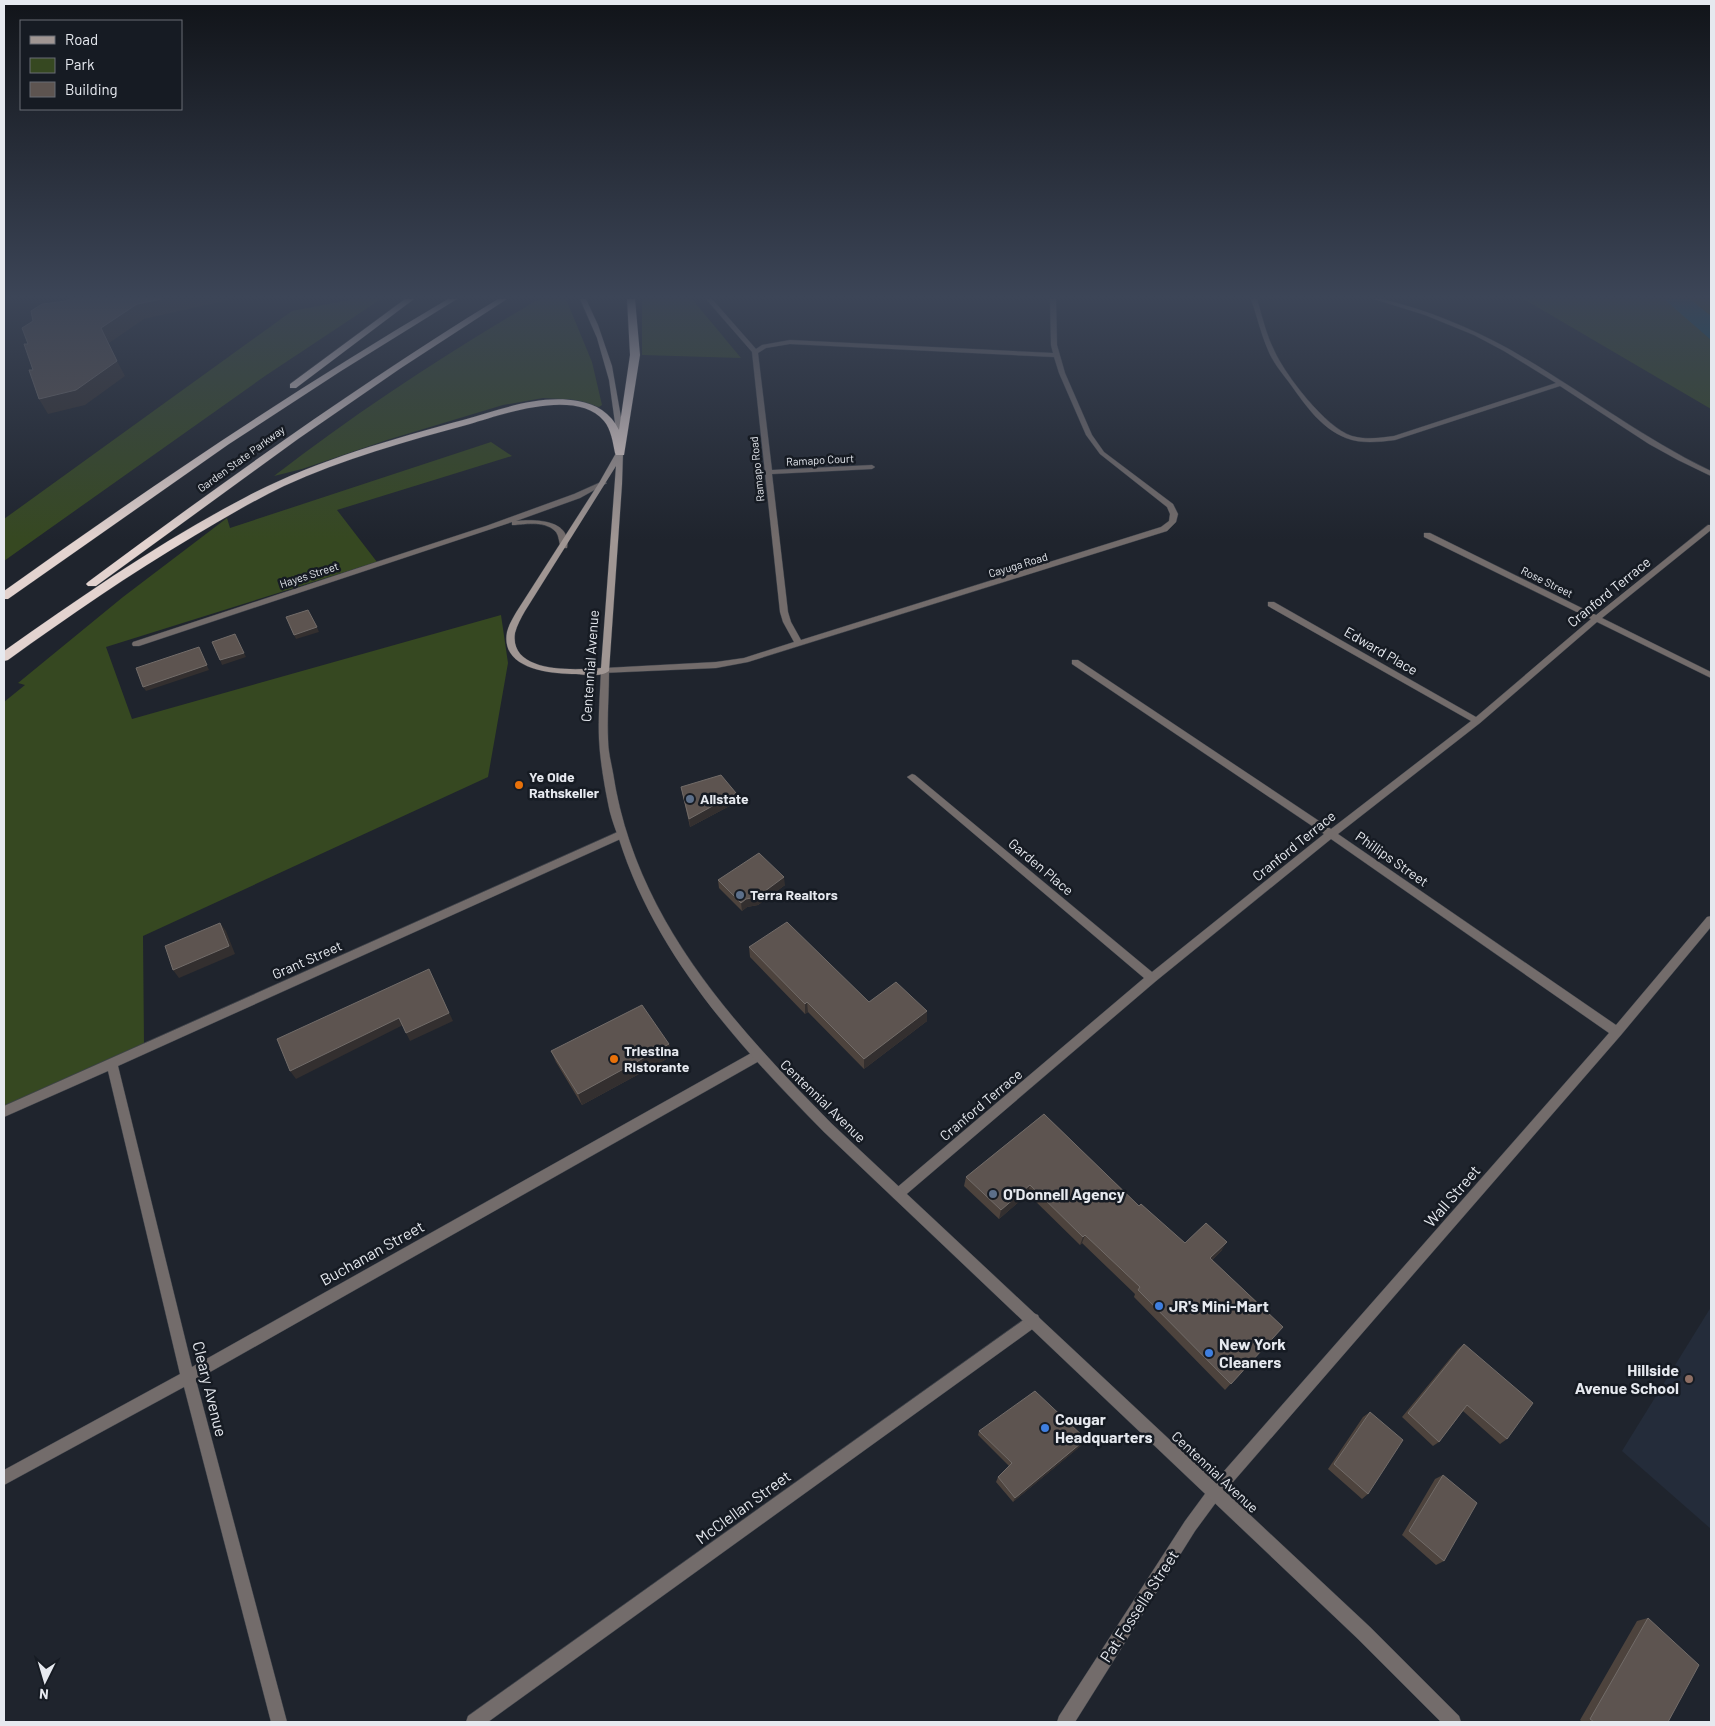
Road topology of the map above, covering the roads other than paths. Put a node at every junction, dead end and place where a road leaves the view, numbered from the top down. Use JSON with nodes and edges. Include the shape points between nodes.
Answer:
{"nodes":[{"id":1,"x":302,"y":380,"type":"edge"},
{"id":2,"x":322,"y":380,"type":"edge"},
{"id":3,"x":378,"y":380,"type":"edge"},
{"id":4,"x":612,"y":380,"type":"edge"},
{"id":5,"x":631,"y":380,"type":"edge"},
{"id":6,"x":758,"y":380,"type":"edge"},
{"id":7,"x":1065,"y":380,"type":"edge"},
{"id":8,"x":1290,"y":380,"type":"edge"},
{"id":9,"x":1551,"y":380,"type":"edge"},
{"id":10,"x":1558,"y":384,"type":"junction"},
{"id":11,"x":620,"y":453,"type":"junction"},
{"id":12,"x":872,"y":467,"type":"dead end"},
{"id":13,"x":769,"y":472,"type":"junction"},
{"id":14,"x":1711,"y":474,"type":"edge"},
{"id":15,"x":603,"y":483,"type":"junction"},
{"id":16,"x":1711,"y":527,"type":"edge"},
{"id":17,"x":490,"y":528,"type":"junction"},
{"id":18,"x":97,"y":529,"type":"junction"},
{"id":19,"x":1427,"y":535,"type":"dead end"},
{"id":20,"x":564,"y":546,"type":"junction"},
{"id":21,"x":4,"y":596,"type":"edge"},
{"id":22,"x":1271,"y":604,"type":"dead end"},
{"id":23,"x":1596,"y":619,"type":"junction"},
{"id":24,"x":136,"y":644,"type":"dead end"},
{"id":25,"x":799,"y":644,"type":"junction"},
{"id":26,"x":4,"y":652,"type":"edge"},
{"id":27,"x":4,"y":657,"type":"edge"},
{"id":28,"x":1075,"y":662,"type":"dead end"},
{"id":29,"x":604,"y":671,"type":"junction"},
{"id":30,"x":1711,"y":675,"type":"edge"},
{"id":31,"x":1477,"y":721,"type":"junction"},
{"id":32,"x":912,"y":777,"type":"dead end"},
{"id":33,"x":622,"y":834,"type":"junction"},
{"id":34,"x":1331,"y":834,"type":"junction"},
{"id":35,"x":1711,"y":920,"type":"edge"},
{"id":36,"x":1152,"y":978,"type":"junction"},
{"id":37,"x":1616,"y":1032,"type":"junction"},
{"id":38,"x":757,"y":1056,"type":"junction"},
{"id":39,"x":112,"y":1064,"type":"junction"},
{"id":40,"x":4,"y":1112,"type":"edge"},
{"id":41,"x":898,"y":1194,"type":"junction"},
{"id":42,"x":1034,"y":1320,"type":"junction"},
{"id":43,"x":188,"y":1377,"type":"junction"},
{"id":44,"x":4,"y":1478,"type":"edge"},
{"id":45,"x":1215,"y":1492,"type":"junction"},
{"id":46,"x":279,"y":1722,"type":"edge"},
{"id":47,"x":474,"y":1722,"type":"edge"},
{"id":48,"x":1065,"y":1722,"type":"edge"},
{"id":49,"x":1453,"y":1722,"type":"edge"}],
"edges":[{"from":1,"to":18,"type":"highway"},
{"from":2,"to":18,"type":"highway","name":"Garden State Parkway"},
{"from":3,"to":26,"type":"highway","name":"Garden State Parkway","via":[[158,535]]},
{"from":4,"to":11,"type":"main road","name":"Centennial Avenue"},
{"from":5,"to":11,"type":"highway"},
{"from":6,"to":13,"type":"street","name":"Ramapo Road"},
{"from":7,"to":25,"type":"street","name":"Cayuga Road","via":[[1089,435],[1102,453],[1170,506],[1174,514],[1172,522],[1152,534]]},
{"from":8,"to":10,"type":"street","via":[[1316,415],[1337,432],[1376,442]]},
{"from":9,"to":10,"type":"street"},
{"from":10,"to":14,"type":"street","via":[[1678,459]]},
{"from":11,"to":15,"type":"main road"},
{"from":11,"to":27,"type":"highway","via":[[615,431],[605,417],[585,406],[557,403],[505,411],[370,450],[305,473],[242,503],[127,573]]},
{"from":11,"to":29,"type":"main road","name":"Centennial Avenue"},
{"from":12,"to":13,"type":"street","name":"Ramapo Court"},
{"from":13,"to":25,"type":"street","name":"Ramapo Road","via":[[784,612]]},
{"from":15,"to":17,"type":"street","name":"Hayes Street"},
{"from":15,"to":20,"type":"main road"},
{"from":16,"to":23,"type":"street","name":"Cranford Terrace"},
{"from":17,"to":20,"type":"street","name":"Hayes Street","via":[[527,522],[546,523],[559,529]]},
{"from":17,"to":24,"type":"street","name":"Hayes Street"},
{"from":18,"to":21,"type":"highway","name":"Garden State Parkway"},
{"from":19,"to":23,"type":"street","name":"Rose Street"},
{"from":20,"to":29,"type":"main road","via":[[521,611],[512,629],[512,643],[522,659],[538,668],[560,672]]},
{"from":22,"to":31,"type":"street","name":"Edward Place"},
{"from":23,"to":30,"type":"street","name":"Rose Street"},
{"from":23,"to":31,"type":"street","name":"Cranford Terrace"},
{"from":25,"to":29,"type":"street","name":"Cayuga Road","via":[[732,663]]},
{"from":28,"to":34,"type":"street","name":"Phillips Street"},
{"from":29,"to":33,"type":"street","name":"Centennial Avenue","via":[[601,737]]},
{"from":31,"to":34,"type":"street","name":"Cranford Terrace"},
{"from":32,"to":36,"type":"street","name":"Garden Place"},
{"from":33,"to":38,"type":"street","name":"Centennial Avenue","via":[[639,880],[670,939],[710,1000]]},
{"from":33,"to":39,"type":"street","name":"Grant Street"},
{"from":34,"to":36,"type":"street","name":"Cranford Terrace"},
{"from":34,"to":37,"type":"street","name":"Phillips Street"},
{"from":35,"to":37,"type":"street","name":"Wall Street"},
{"from":36,"to":41,"type":"street","name":"Cranford Terrace"},
{"from":37,"to":45,"type":"street","name":"Wall Street"},
{"from":38,"to":41,"type":"street","name":"Centennial Avenue"},
{"from":38,"to":43,"type":"street","name":"Buchanan Street"},
{"from":39,"to":40,"type":"street","name":"Grant Street"},
{"from":39,"to":43,"type":"street","name":"Cleary Avenue"},
{"from":41,"to":42,"type":"street","name":"Centennial Avenue"},
{"from":42,"to":45,"type":"street","name":"Centennial Avenue"},
{"from":42,"to":47,"type":"street","name":"McClellan Street"},
{"from":43,"to":44,"type":"street","name":"Buchanan Street"},
{"from":43,"to":46,"type":"street","name":"Cleary Avenue"},
{"from":45,"to":48,"type":"street","name":"Pat Fossella Street"},
{"from":45,"to":49,"type":"street","name":"Centennial Avenue","via":[[1377,1645]]}]}
